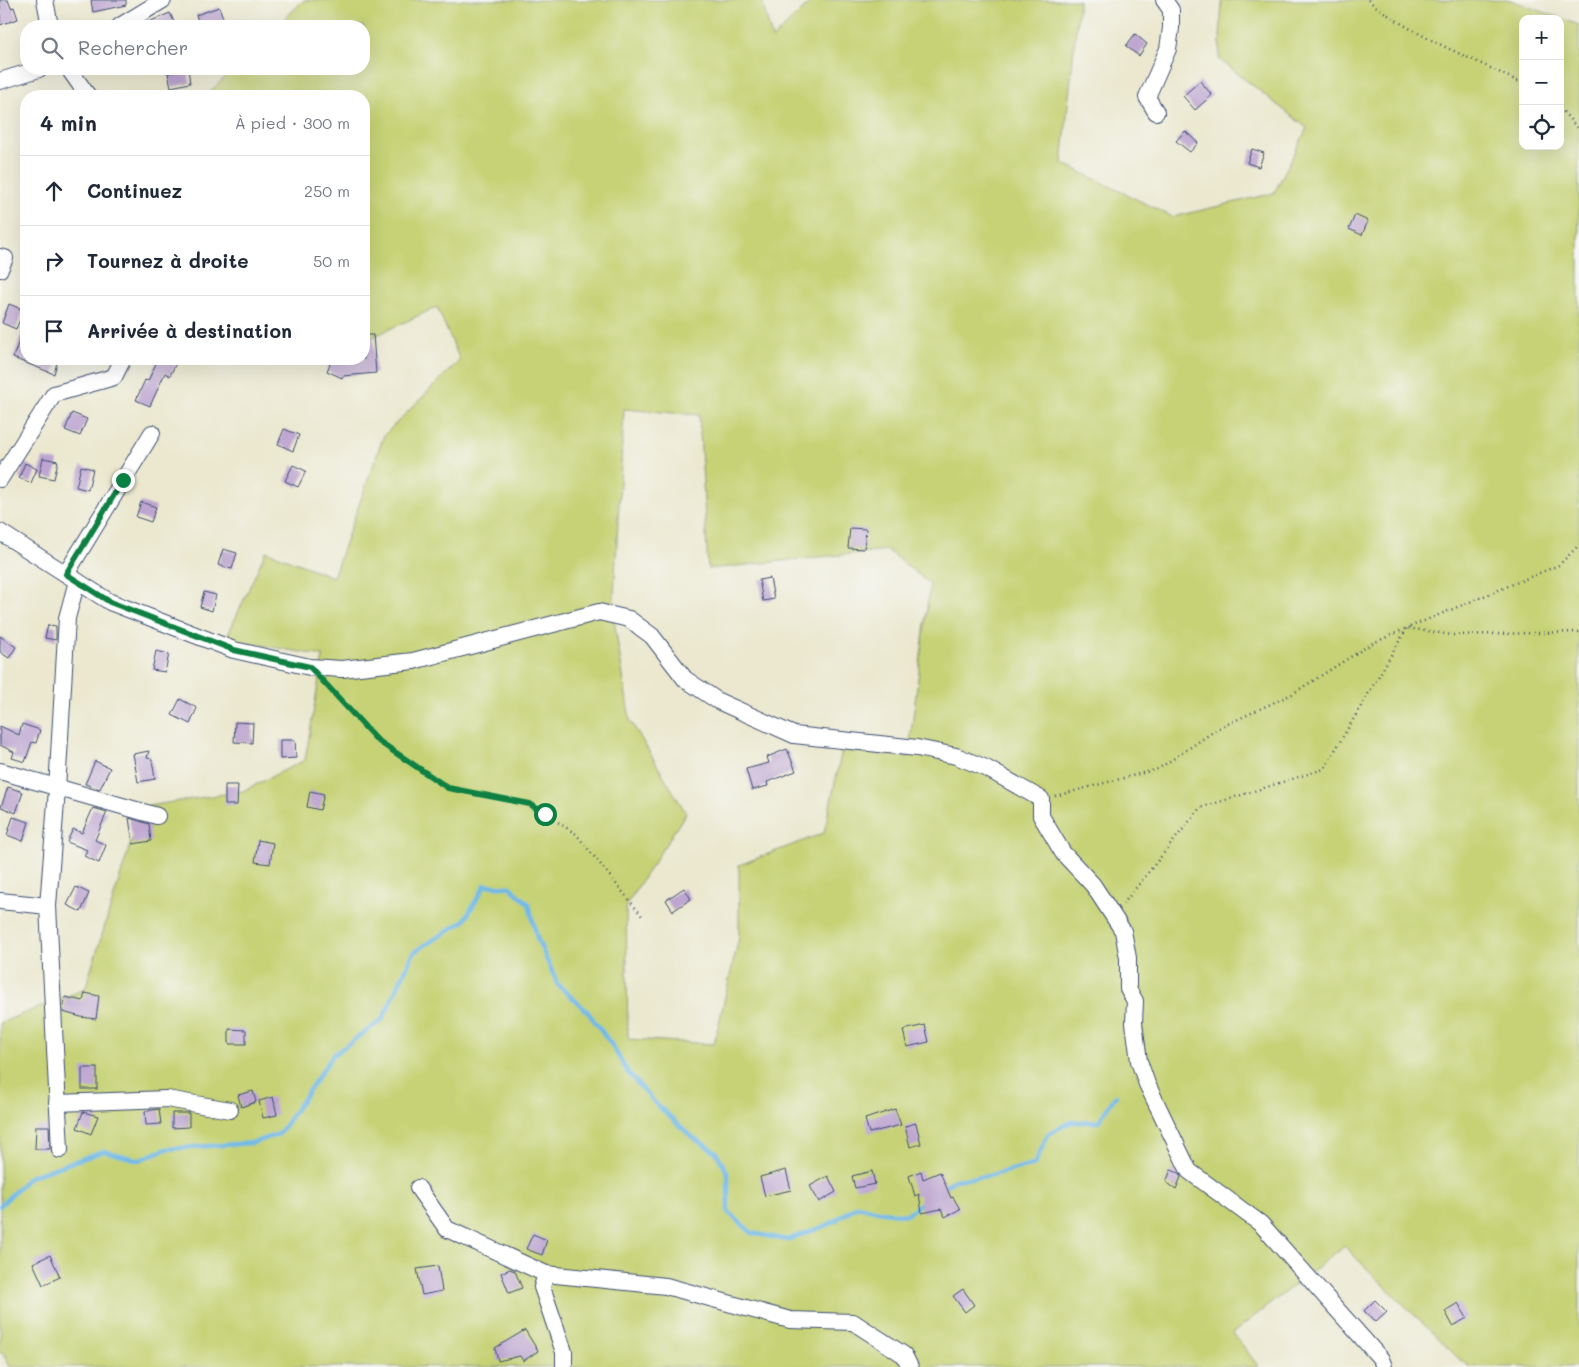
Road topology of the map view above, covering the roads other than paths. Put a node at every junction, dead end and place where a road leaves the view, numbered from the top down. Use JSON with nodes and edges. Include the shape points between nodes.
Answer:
{"nodes":[{"id":1,"x":45,"y":0,"type":"edge"},
{"id":2,"x":164,"y":0,"type":"edge"},
{"id":3,"x":1164,"y":0,"type":"edge"},
{"id":4,"x":49,"y":20,"type":"edge"},
{"id":5,"x":130,"y":20,"type":"edge"},
{"id":6,"x":20,"y":75,"type":"edge"},
{"id":7,"x":73,"y":75,"type":"edge"},
{"id":8,"x":0,"y":81,"type":"edge"},
{"id":9,"x":84,"y":90,"type":"edge"},
{"id":10,"x":1156,"y":112,"type":"dead end"},
{"id":11,"x":0,"y":257,"type":"edge"},
{"id":12,"x":0,"y":269,"type":"edge"},
{"id":13,"x":121,"y":365,"type":"edge"},
{"id":14,"x":152,"y":433,"type":"dead end"},
{"id":15,"x":0,"y":479,"type":"edge"},
{"id":16,"x":0,"y":532,"type":"edge"},
{"id":17,"x":71,"y":578,"type":"junction"},
{"id":18,"x":0,"y":771,"type":"edge"},
{"id":19,"x":57,"y":788,"type":"junction"},
{"id":20,"x":157,"y":816,"type":"dead end"},
{"id":21,"x":0,"y":901,"type":"edge"},
{"id":22,"x":48,"y":906,"type":"junction"},
{"id":23,"x":57,"y":1103,"type":"junction"},
{"id":24,"x":230,"y":1110,"type":"dead end"},
{"id":25,"x":60,"y":1150,"type":"dead end"},
{"id":26,"x":418,"y":1188,"type":"dead end"},
{"id":27,"x":546,"y":1274,"type":"junction"},
{"id":28,"x":564,"y":1367,"type":"edge"},
{"id":29,"x":910,"y":1367,"type":"edge"},
{"id":30,"x":1384,"y":1367,"type":"edge"}],
"edges":[{"from":1,"to":4,"type":"street"},
{"from":2,"to":5,"type":"street"},
{"from":3,"to":10,"type":"street","via":[[1171,10],[1168,49],[1147,97]]},
{"from":6,"to":8,"type":"street"},
{"from":7,"to":9,"type":"street"},
{"from":11,"to":12,"type":"street","via":[[5,258]]},
{"from":13,"to":15,"type":"street","via":[[114,377],[54,394]]},
{"from":14,"to":17,"type":"street"},
{"from":16,"to":17,"type":"street"},
{"from":17,"to":19,"type":"street"},
{"from":17,"to":30,"type":"street","via":[[110,602],[234,650],[310,667],[342,669],[413,661],[599,612],[637,624],[652,636],[685,679],[718,701],[786,732],[956,756],[986,768],[1041,799],[1041,816],[1063,853],[1093,885],[1123,931],[1128,958],[1128,988],[1135,1001],[1139,1061],[1189,1171],[1261,1224]]},
{"from":18,"to":19,"type":"street"},
{"from":19,"to":20,"type":"street"},
{"from":19,"to":22,"type":"street"},
{"from":21,"to":22,"type":"street"},
{"from":22,"to":23,"type":"street"},
{"from":23,"to":24,"type":"street","via":[[167,1099]]},
{"from":23,"to":25,"type":"street"},
{"from":26,"to":27,"type":"street","via":[[447,1229]]},
{"from":27,"to":28,"type":"street","via":[[542,1287],[564,1352]]},
{"from":27,"to":29,"type":"street","via":[[666,1286],[790,1320],[853,1322],[904,1355]]}]}
